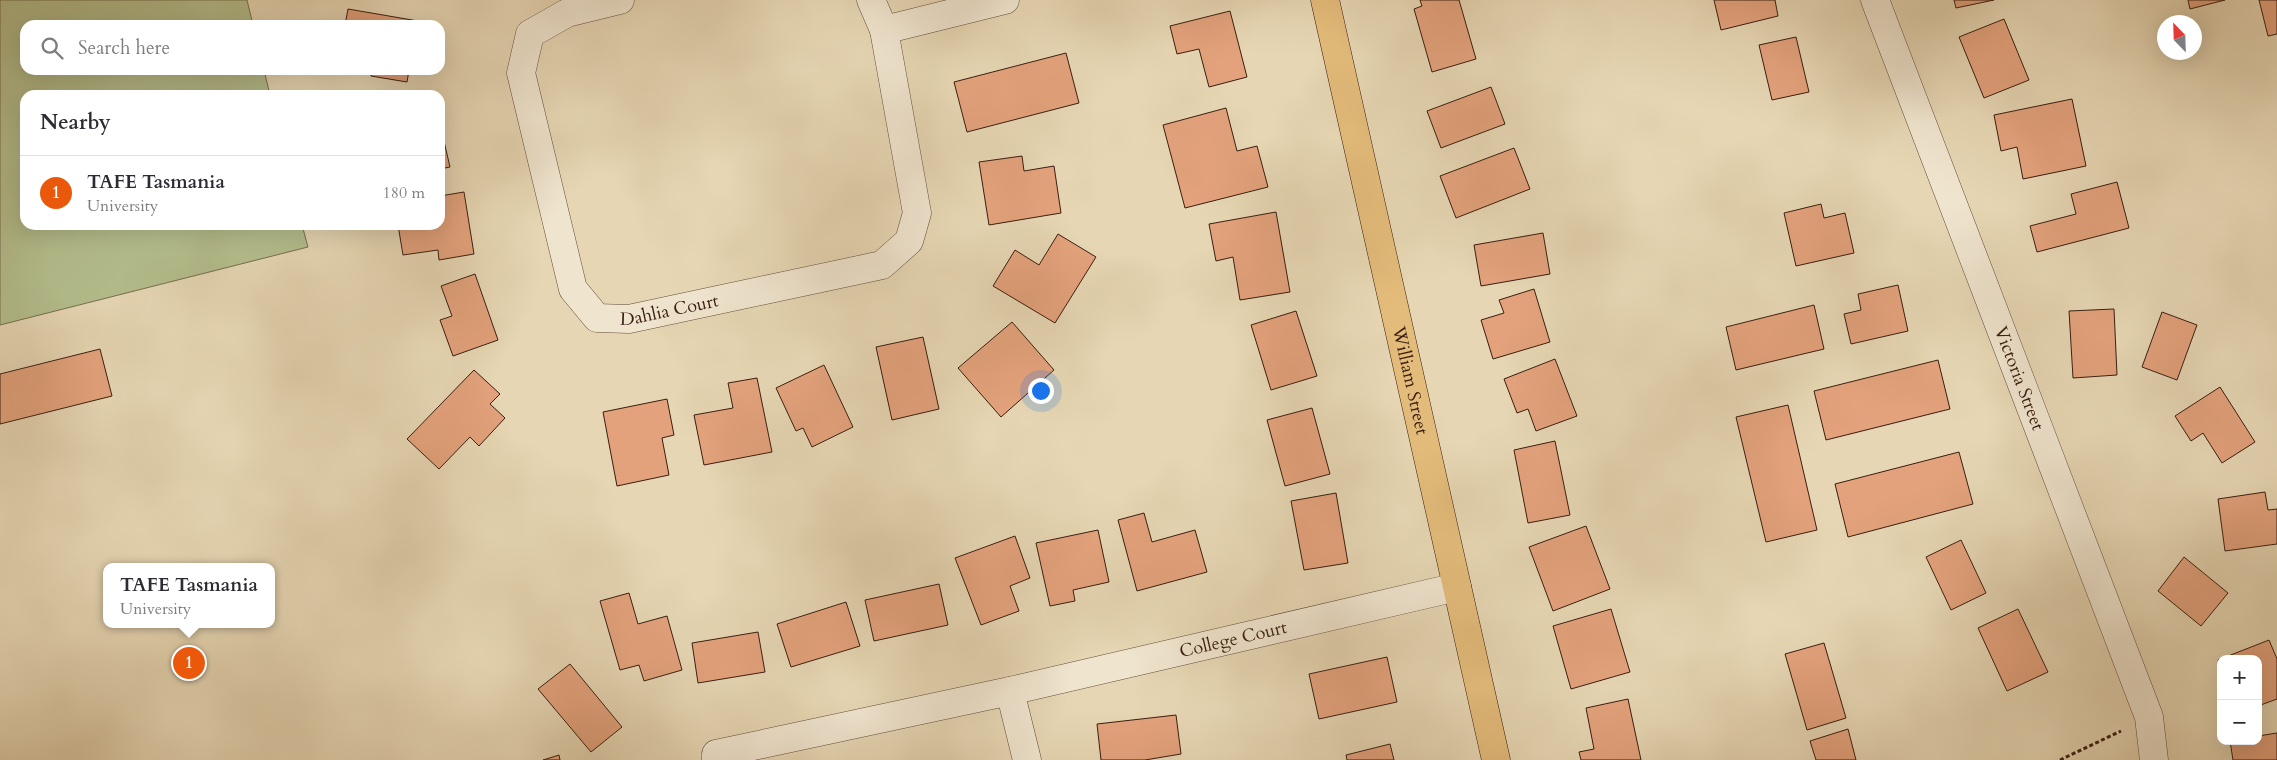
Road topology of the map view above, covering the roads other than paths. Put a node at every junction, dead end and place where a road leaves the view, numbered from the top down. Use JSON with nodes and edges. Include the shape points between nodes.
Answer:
{"nodes":[{"id":1,"x":620,"y":0,"type":"edge"},
{"id":2,"x":871,"y":0,"type":"edge"},
{"id":3,"x":1005,"y":0,"type":"edge"},
{"id":4,"x":1324,"y":0,"type":"edge"},
{"id":5,"x":1875,"y":0,"type":"edge"},
{"id":6,"x":884,"y":30,"type":"junction"},
{"id":7,"x":1457,"y":587,"type":"junction"},
{"id":8,"x":1010,"y":691,"type":"junction"},
{"id":9,"x":716,"y":760,"type":"edge"},
{"id":10,"x":1027,"y":760,"type":"edge"},
{"id":11,"x":1496,"y":760,"type":"edge"},
{"id":12,"x":2154,"y":760,"type":"edge"}],
"edges":[{"from":1,"to":6,"type":"street","name":"Dahlia Court","via":[[567,13],[530,34],[521,73],[573,289],[597,318],[630,319],[882,265],[909,241],[917,213]]},
{"from":2,"to":6,"type":"street","name":"Dahlia Court"},
{"from":3,"to":6,"type":"street"},
{"from":4,"to":7,"type":"main road","name":"William Street"},
{"from":5,"to":12,"type":"street","name":"Victoria Street","via":[[2149,717]]},
{"from":7,"to":8,"type":"street","name":"College Court"},
{"from":7,"to":11,"type":"main road","name":"William Street"},
{"from":8,"to":9,"type":"street","name":"College Court","via":[[716,754]]},
{"from":8,"to":10,"type":"street"}]}
